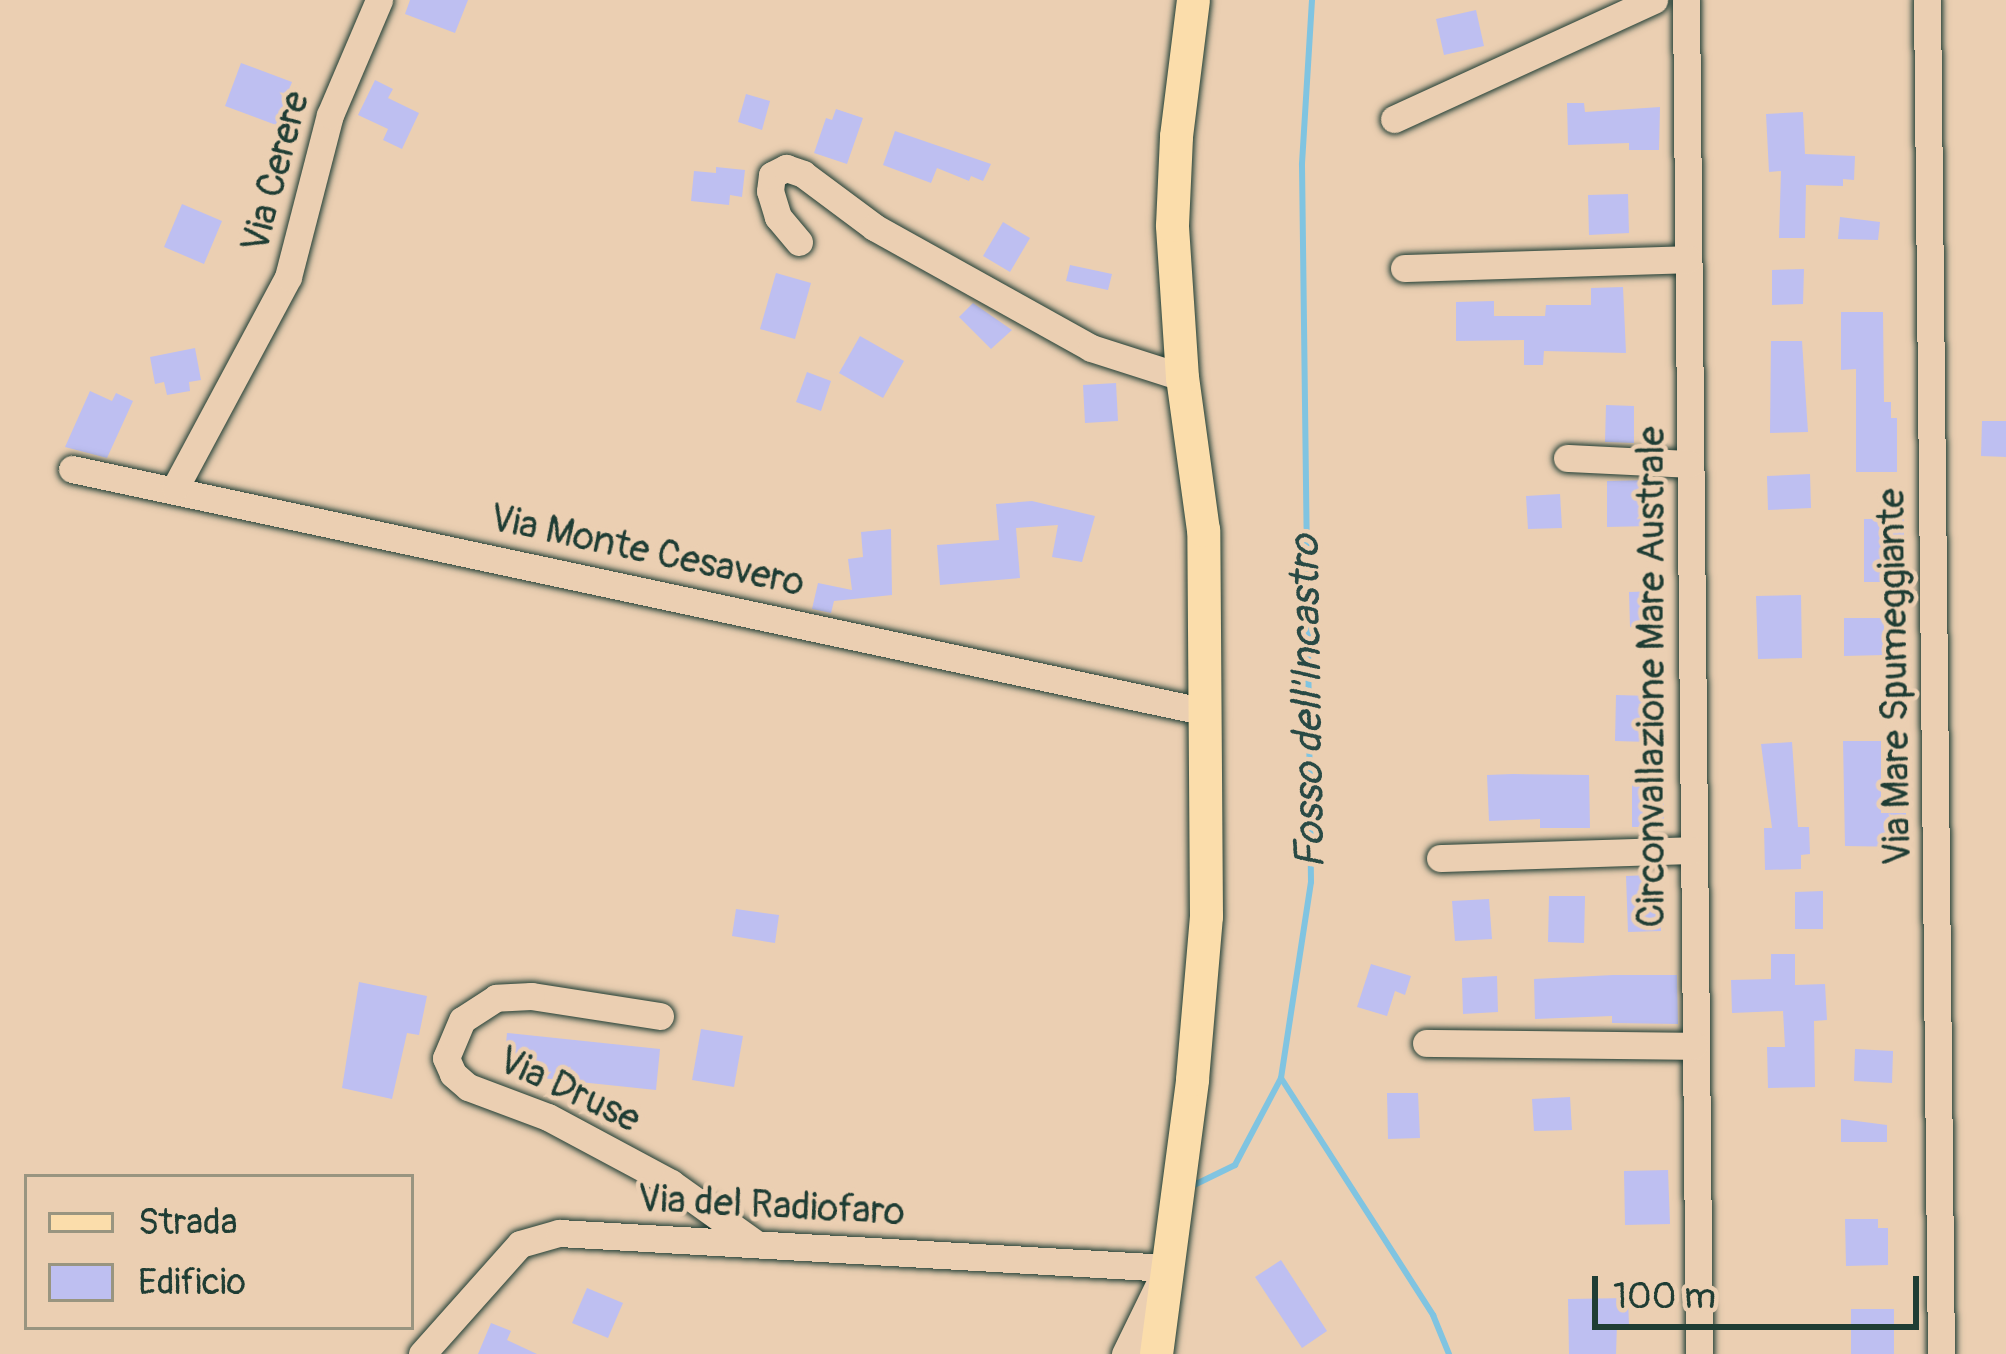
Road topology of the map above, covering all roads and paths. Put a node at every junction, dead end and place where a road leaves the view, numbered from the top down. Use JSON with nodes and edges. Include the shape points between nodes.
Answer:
{"nodes":[{"id":1,"x":379,"y":0,"type":"edge"},
{"id":2,"x":1193,"y":0,"type":"edge"},
{"id":3,"x":1654,"y":0,"type":"edge"},
{"id":4,"x":1686,"y":0,"type":"edge"},
{"id":5,"x":1927,"y":0,"type":"edge"},
{"id":6,"x":1394,"y":119,"type":"dead end"},
{"id":7,"x":799,"y":242,"type":"dead end"},
{"id":8,"x":1688,"y":259,"type":"junction"},
{"id":9,"x":1405,"y":268,"type":"dead end"},
{"id":10,"x":1182,"y":377,"type":"junction"},
{"id":11,"x":1567,"y":458,"type":"dead end"},
{"id":12,"x":1690,"y":464,"type":"junction"},
{"id":13,"x":72,"y":469,"type":"dead end"},
{"id":14,"x":175,"y":488,"type":"junction"},
{"id":15,"x":1206,"y":712,"type":"junction"},
{"id":16,"x":1693,"y":850,"type":"junction"},
{"id":17,"x":1441,"y":858,"type":"dead end"},
{"id":18,"x":660,"y":1016,"type":"dead end"},
{"id":19,"x":1426,"y":1042,"type":"dead end"},
{"id":20,"x":1694,"y":1046,"type":"junction"},
{"id":21,"x":755,"y":1243,"type":"junction"},
{"id":22,"x":1167,"y":1268,"type":"junction"},
{"id":23,"x":422,"y":1354,"type":"edge"},
{"id":24,"x":1125,"y":1354,"type":"edge"},
{"id":25,"x":1156,"y":1354,"type":"edge"},
{"id":26,"x":1699,"y":1354,"type":"edge"},
{"id":27,"x":1941,"y":1354,"type":"edge"}],
"edges":[{"from":1,"to":14,"type":"street","name":"Via Cerere","via":[[330,116],[289,277]]},
{"from":2,"to":10,"type":"main road","via":[[1172,191]]},
{"from":3,"to":6,"type":"street"},
{"from":4,"to":8,"type":"street","name":"Circonvallazione Mare Australe"},
{"from":5,"to":27,"type":"street","name":"Via Mare Spumeggiante"},
{"from":7,"to":10,"type":"street","via":[[770,191],[772,175],[786,168],[874,227],[1091,348]]},
{"from":8,"to":9,"type":"street"},
{"from":8,"to":12,"type":"street","name":"Circonvallazione Mare Australe"},
{"from":10,"to":15,"type":"main road","via":[[1203,530]]},
{"from":11,"to":12,"type":"street"},
{"from":12,"to":16,"type":"street","name":"Circonvallazione Mare Australe"},
{"from":13,"to":14,"type":"street","name":"Via Monte Cesavero"},
{"from":14,"to":15,"type":"street","name":"Via Monte Cesavero"},
{"from":15,"to":22,"type":"main road","via":[[1206,916]]},
{"from":16,"to":17,"type":"street"},
{"from":16,"to":20,"type":"street","name":"Circonvallazione Mare Australe"},
{"from":18,"to":21,"type":"street","name":"Via Druse","via":[[503,997],[462,1020],[446,1058],[468,1087],[580,1134],[692,1196]]},
{"from":19,"to":20,"type":"street"},
{"from":20,"to":26,"type":"street","name":"Circonvallazione Mare Australe"},
{"from":21,"to":22,"type":"street","name":"Via del Radiofaro"},
{"from":21,"to":23,"type":"street","name":"Via del Radiofaro","via":[[536,1236]]},
{"from":22,"to":24,"type":"street"},
{"from":22,"to":25,"type":"main road"}]}
